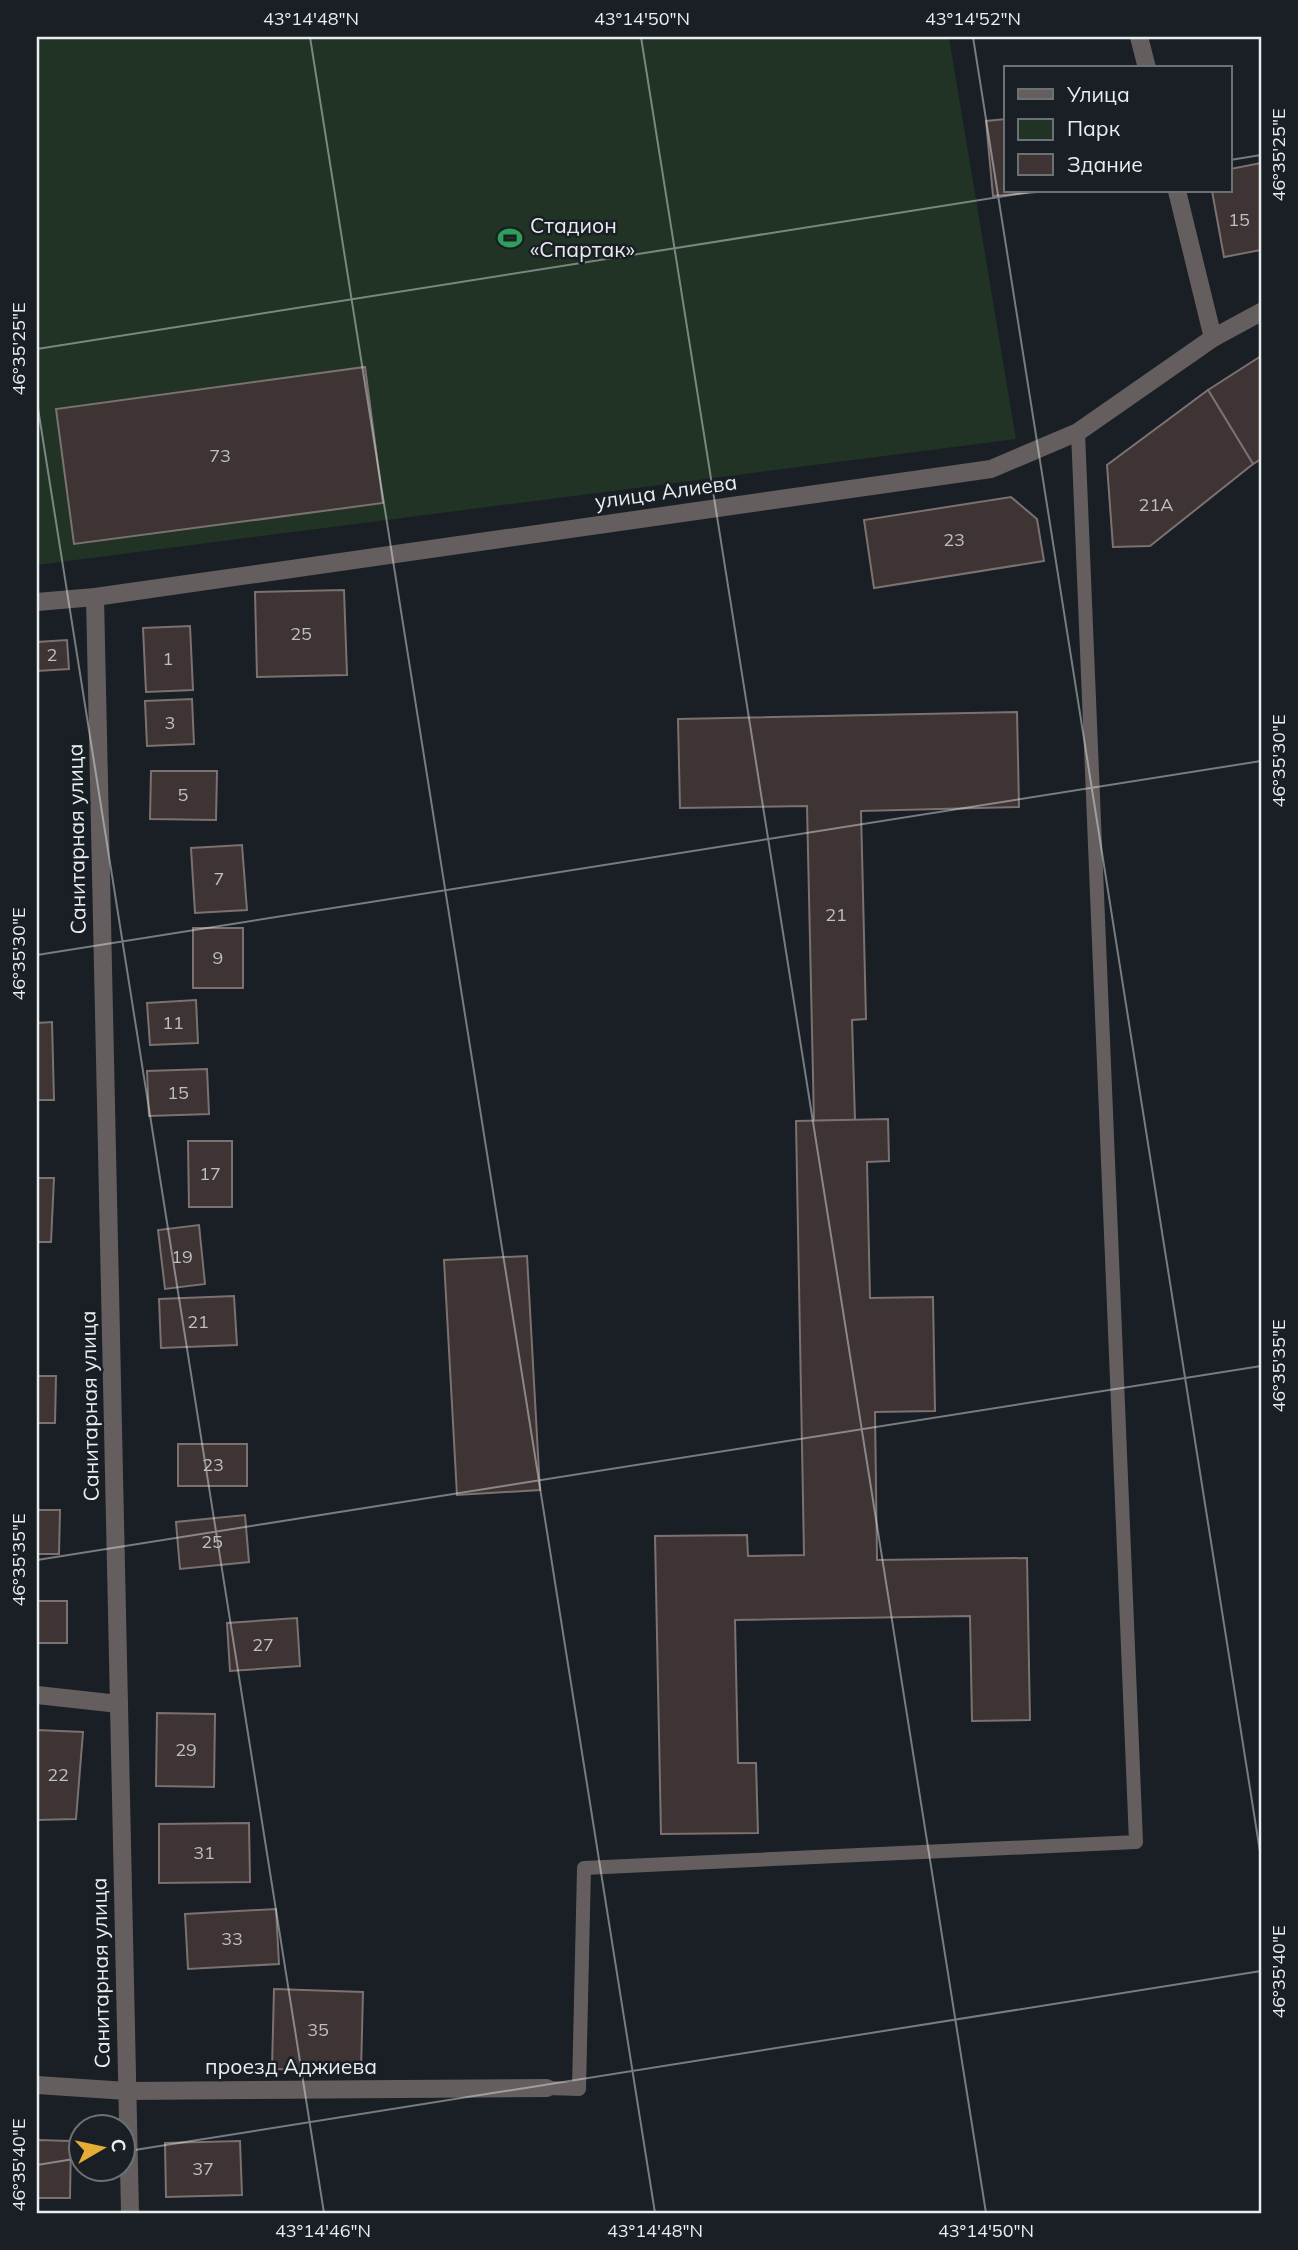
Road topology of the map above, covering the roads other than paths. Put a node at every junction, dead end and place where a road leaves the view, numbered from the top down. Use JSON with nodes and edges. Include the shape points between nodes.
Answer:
{"nodes":[{"id":1,"x":1139,"y":37,"type":"edge"},
{"id":2,"x":1146,"y":66,"type":"edge"},
{"id":3,"x":1177,"y":192,"type":"edge"},
{"id":4,"x":1261,"y":312,"type":"edge"},
{"id":5,"x":1213,"y":338,"type":"junction"},
{"id":6,"x":1079,"y":432,"type":"junction"},
{"id":7,"x":94,"y":597,"type":"junction"},
{"id":8,"x":37,"y":602,"type":"edge"},
{"id":9,"x":37,"y":1695,"type":"edge"},
{"id":10,"x":119,"y":1704,"type":"junction"},
{"id":11,"x":37,"y":2085,"type":"edge"},
{"id":12,"x":547,"y":2088,"type":"joint"},
{"id":13,"x":127,"y":2091,"type":"junction"},
{"id":14,"x":130,"y":2213,"type":"edge"}],
"edges":[{"from":1,"to":2,"type":"street"},
{"from":3,"to":5,"type":"street"},
{"from":4,"to":5,"type":"street","name":"улица Алиева"},
{"from":5,"to":6,"type":"street","name":"улица Алиева"},
{"from":6,"to":7,"type":"street","name":"улица Алиева","via":[[991,469]]},
{"from":6,"to":12,"type":"lane","via":[[1136,1842],[584,1868],[579,2089]]},
{"from":7,"to":8,"type":"street","name":"улица Алиева"},
{"from":7,"to":10,"type":"street","name":"Санитарная улица"},
{"from":9,"to":10,"type":"street"},
{"from":10,"to":13,"type":"street","name":"Санитарная улица"},
{"from":11,"to":13,"type":"street","name":"проезд Аджиева"},
{"from":12,"to":13,"type":"street","name":"проезд Аджиева"},
{"from":13,"to":14,"type":"street","name":"Санитарная улица"}]}
